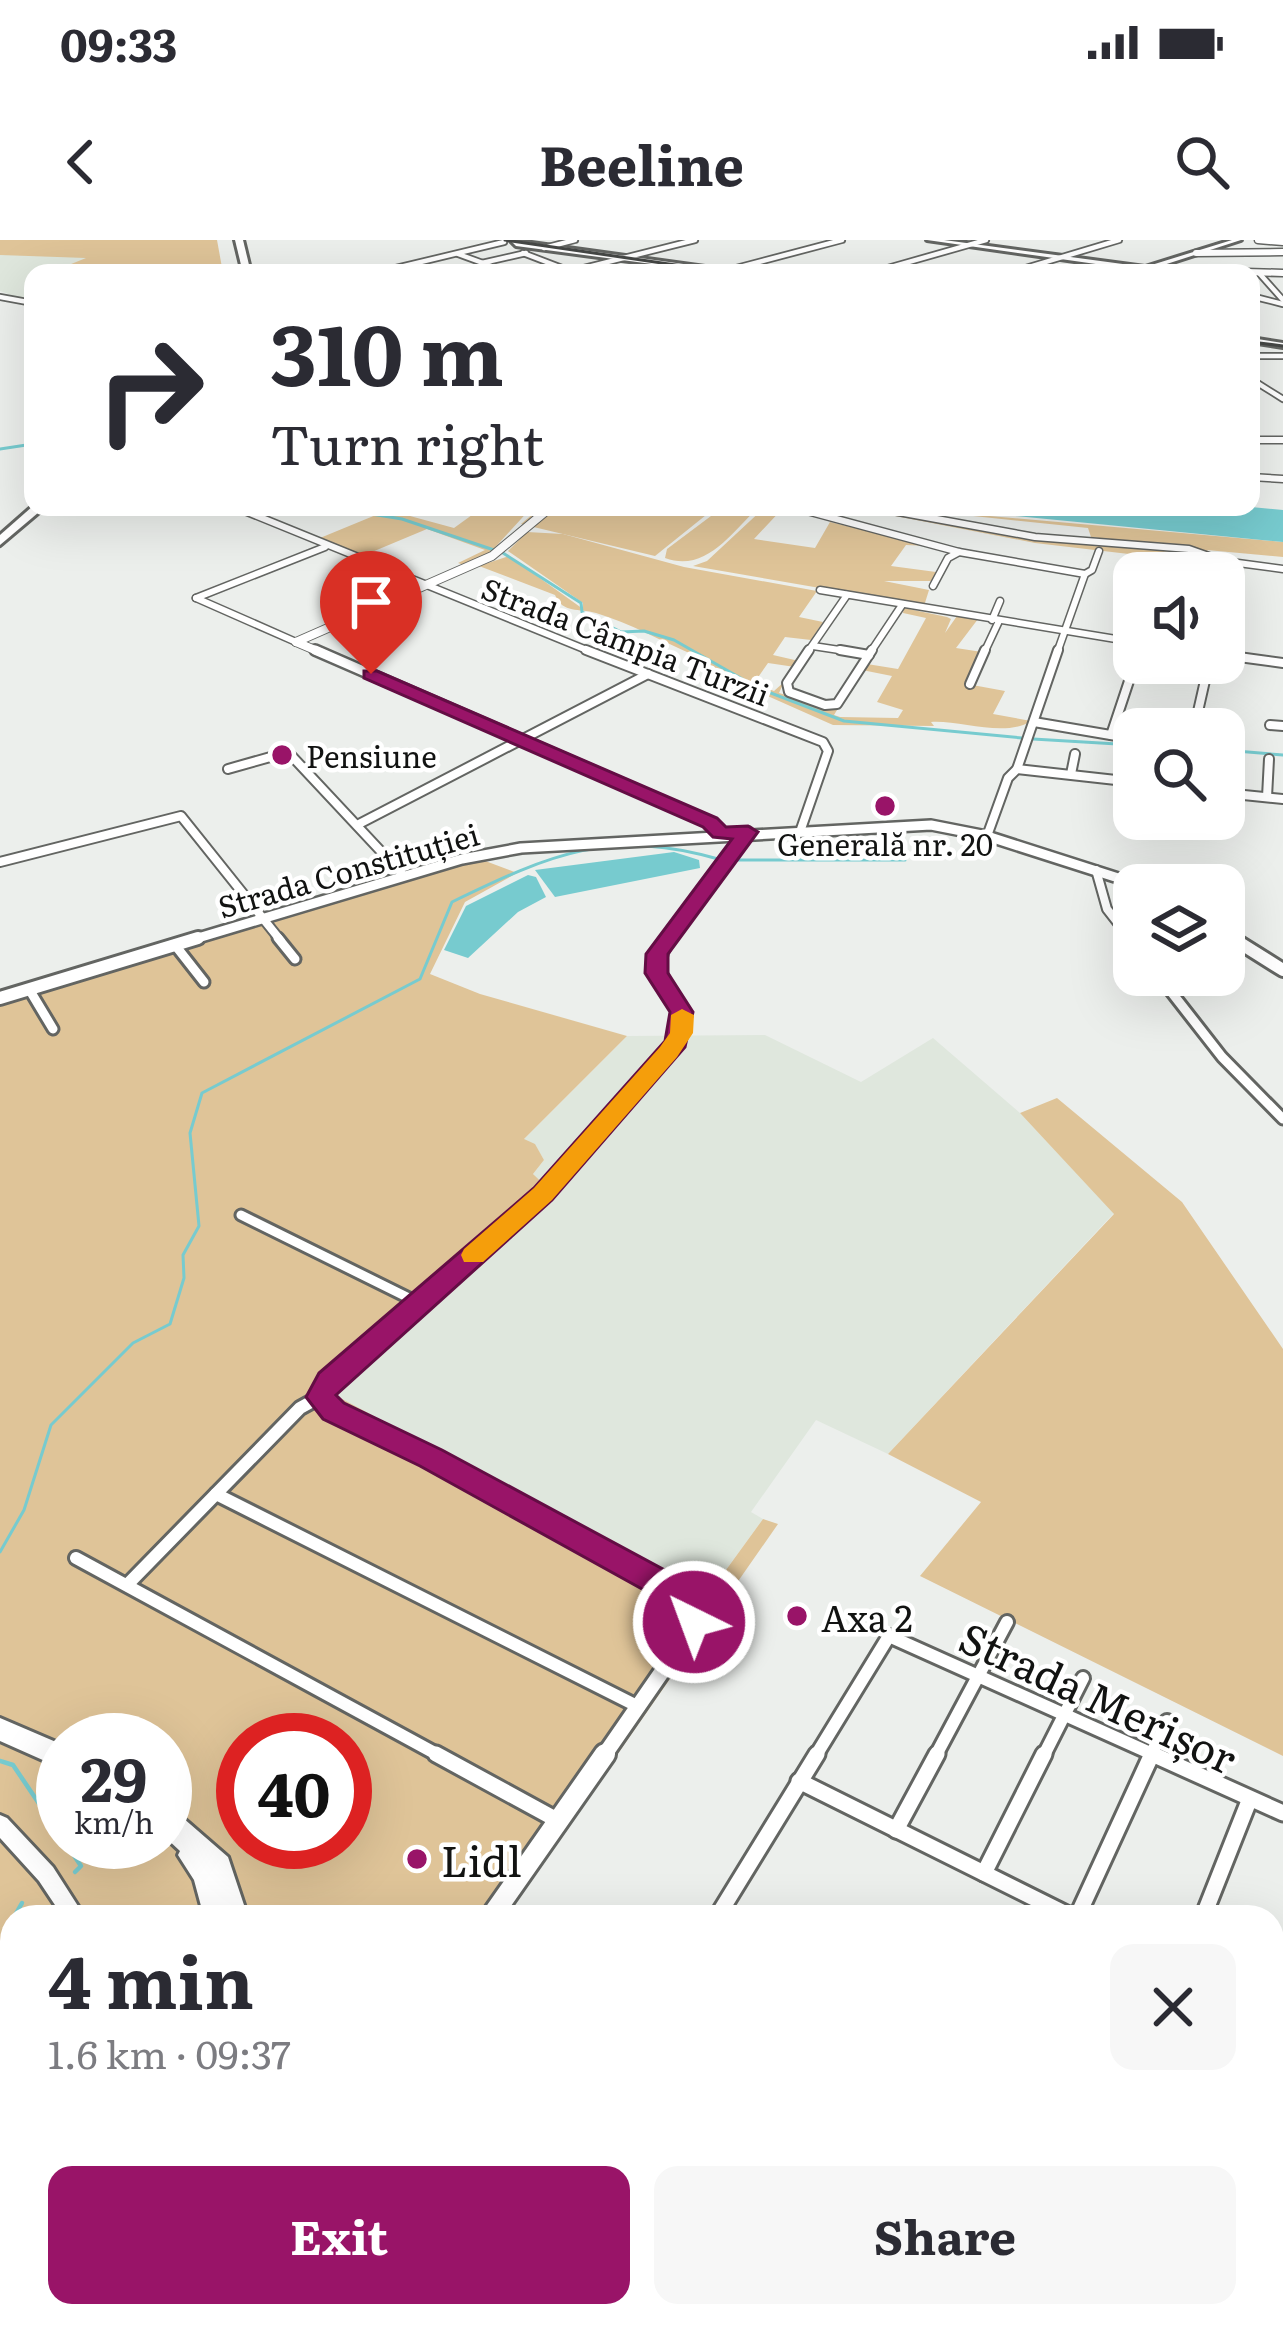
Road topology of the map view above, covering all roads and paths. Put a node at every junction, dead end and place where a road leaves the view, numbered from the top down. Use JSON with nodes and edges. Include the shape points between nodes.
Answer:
{"nodes":[{"id":1,"x":575,"y":240,"type":"edge"},
{"id":2,"x":694,"y":240,"type":"edge"},
{"id":3,"x":842,"y":240,"type":"edge"},
{"id":4,"x":930,"y":240,"type":"edge"},
{"id":5,"x":986,"y":240,"type":"edge"},
{"id":6,"x":1119,"y":240,"type":"edge"},
{"id":7,"x":1238,"y":240,"type":"edge"},
{"id":8,"x":1258,"y":240,"type":"edge"},
{"id":9,"x":507,"y":242,"type":"edge"},
{"id":10,"x":1283,"y":242,"type":"edge"},
{"id":11,"x":968,"y":245,"type":"junction"},
{"id":12,"x":542,"y":248,"type":"junction"},
{"id":13,"x":1283,"y":252,"type":"edge"},
{"id":14,"x":455,"y":253,"type":"junction"},
{"id":15,"x":1196,"y":253,"type":"junction"},
{"id":16,"x":523,"y":254,"type":"junction"},
{"id":17,"x":1059,"y":258,"type":"junction"},
{"id":18,"x":621,"y":259,"type":"junction"},
{"id":19,"x":482,"y":263,"type":"joint"},
{"id":20,"x":411,"y":264,"type":"edge"},
{"id":21,"x":547,"y":264,"type":"edge"},
{"id":22,"x":600,"y":264,"type":"edge"},
{"id":23,"x":656,"y":264,"type":"edge"},
{"id":24,"x":753,"y":264,"type":"edge"},
{"id":25,"x":902,"y":264,"type":"edge"},
{"id":26,"x":1039,"y":264,"type":"edge"},
{"id":27,"x":1106,"y":264,"type":"edge"},
{"id":28,"x":1161,"y":264,"type":"edge"},
{"id":29,"x":1260,"y":274,"type":"edge"},
{"id":30,"x":1283,"y":303,"type":"edge"},
{"id":31,"x":1260,"y":345,"type":"edge"},
{"id":32,"x":1283,"y":345,"type":"edge"},
{"id":33,"x":1271,"y":350,"type":"junction"},
{"id":34,"x":1260,"y":353,"type":"edge"},
{"id":35,"x":1283,"y":356,"type":"edge"},
{"id":36,"x":24,"y":516,"type":"edge"},
{"id":37,"x":255,"y":516,"type":"edge"},
{"id":38,"x":540,"y":516,"type":"edge"},
{"id":39,"x":825,"y":516,"type":"edge"},
{"id":40,"x":920,"y":516,"type":"edge"},
{"id":41,"x":0,"y":537,"type":"edge"},
{"id":42,"x":325,"y":547,"type":"junction"},
{"id":43,"x":1100,"y":551,"type":"dead end"},
{"id":44,"x":959,"y":552,"type":"junction"},
{"id":45,"x":1283,"y":569,"type":"edge"},
{"id":46,"x":1082,"y":573,"type":"junction"},
{"id":47,"x":933,"y":586,"type":"dead end"},
{"id":48,"x":423,"y":587,"type":"junction"},
{"id":49,"x":820,"y":590,"type":"dead end"},
{"id":50,"x":847,"y":595,"type":"junction"},
{"id":51,"x":1000,"y":601,"type":"dead end"},
{"id":52,"x":902,"y":605,"type":"junction"},
{"id":53,"x":995,"y":620,"type":"junction"},
{"id":54,"x":1068,"y":632,"type":"junction"},
{"id":55,"x":1113,"y":639,"type":"edge"},
{"id":56,"x":296,"y":642,"type":"junction"},
{"id":57,"x":813,"y":646,"type":"junction"},
{"id":58,"x":868,"y":655,"type":"junction"},
{"id":59,"x":1245,"y":658,"type":"edge"},
{"id":60,"x":1283,"y":663,"type":"edge"},
{"id":61,"x":648,"y":674,"type":"junction"},
{"id":62,"x":970,"y":684,"type":"dead end"},
{"id":63,"x":1128,"y":684,"type":"edge"},
{"id":64,"x":1034,"y":722,"type":"junction"},
{"id":65,"x":1270,"y":725,"type":"dead end"},
{"id":66,"x":1283,"y":726,"type":"edge"},
{"id":67,"x":1111,"y":735,"type":"joint"},
{"id":68,"x":521,"y":740,"type":"junction"},
{"id":69,"x":1075,"y":754,"type":"dead end"},
{"id":70,"x":1269,"y":759,"type":"dead end"},
{"id":71,"x":228,"y":769,"type":"dead end"},
{"id":72,"x":1017,"y":769,"type":"junction"},
{"id":73,"x":1071,"y":774,"type":"junction"},
{"id":74,"x":1113,"y":779,"type":"edge"},
{"id":75,"x":1245,"y":795,"type":"edge"},
{"id":76,"x":1267,"y":797,"type":"junction"},
{"id":77,"x":1283,"y":799,"type":"edge"},
{"id":78,"x":356,"y":825,"type":"junction"},
{"id":79,"x":801,"y":829,"type":"junction"},
{"id":80,"x":748,"y":832,"type":"junction"},
{"id":81,"x":721,"y":833,"type":"junction"},
{"id":82,"x":987,"y":836,"type":"junction"},
{"id":83,"x":0,"y":862,"type":"edge"},
{"id":84,"x":1096,"y":870,"type":"junction"},
{"id":85,"x":404,"y":875,"type":"junction"},
{"id":86,"x":1113,"y":876,"type":"edge"},
{"id":87,"x":1113,"y":915,"type":"edge"},
{"id":88,"x":262,"y":918,"type":"junction"},
{"id":89,"x":176,"y":945,"type":"junction"},
{"id":90,"x":1245,"y":946,"type":"edge"},
{"id":91,"x":296,"y":958,"type":"dead end"},
{"id":92,"x":1283,"y":970,"type":"edge"},
{"id":93,"x":204,"y":982,"type":"dead end"},
{"id":94,"x":29,"y":989,"type":"junction"},
{"id":95,"x":1174,"y":996,"type":"edge"},
{"id":96,"x":0,"y":998,"type":"edge"},
{"id":97,"x":53,"y":1030,"type":"dead end"},
{"id":98,"x":1283,"y":1119,"type":"edge"},
{"id":99,"x":241,"y":1215,"type":"dead end"},
{"id":100,"x":419,"y":1303,"type":"junction"},
{"id":101,"x":320,"y":1397,"type":"junction"},
{"id":102,"x":216,"y":1494,"type":"junction"},
{"id":103,"x":76,"y":1558,"type":"dead end"},
{"id":104,"x":127,"y":1586,"type":"junction"},
{"id":105,"x":1007,"y":1622,"type":"dead end"},
{"id":106,"x":978,"y":1678,"type":"junction"},
{"id":107,"x":1083,"y":1678,"type":"dead end"},
{"id":108,"x":639,"y":1707,"type":"junction"},
{"id":109,"x":1063,"y":1716,"type":"junction"},
{"id":110,"x":1167,"y":1721,"type":"dead end"},
{"id":111,"x":0,"y":1732,"type":"edge"},
{"id":112,"x":36,"y":1745,"type":"edge"},
{"id":113,"x":1151,"y":1755,"type":"junction"},
{"id":114,"x":799,"y":1781,"type":"junction"},
{"id":115,"x":1250,"y":1801,"type":"junction"},
{"id":116,"x":1283,"y":1813,"type":"edge"},
{"id":117,"x":557,"y":1820,"type":"junction"},
{"id":118,"x":0,"y":1824,"type":"edge"},
{"id":119,"x":896,"y":1830,"type":"junction"},
{"id":120,"x":192,"y":1843,"type":"edge"},
{"id":121,"x":192,"y":1859,"type":"edge"},
{"id":122,"x":33,"y":1862,"type":"junction"},
{"id":123,"x":984,"y":1873,"type":"junction"},
{"id":124,"x":55,"y":1905,"type":"edge"},
{"id":125,"x":66,"y":1905,"type":"edge"},
{"id":126,"x":215,"y":1905,"type":"edge"},
{"id":127,"x":230,"y":1905,"type":"edge"},
{"id":128,"x":499,"y":1905,"type":"edge"},
{"id":129,"x":724,"y":1905,"type":"edge"},
{"id":130,"x":1049,"y":1905,"type":"edge"},
{"id":131,"x":1080,"y":1905,"type":"edge"},
{"id":132,"x":1207,"y":1905,"type":"edge"}],
"edges":[{"from":1,"to":12,"type":"street"},
{"from":2,"to":18,"type":"street"},
{"from":3,"to":24,"type":"street"},
{"from":4,"to":11,"type":"main road"},
{"from":5,"to":11,"type":"street"},
{"from":6,"to":17,"type":"street"},
{"from":7,"to":15,"type":"main road"},
{"from":8,"to":10,"type":"street"},
{"from":9,"to":12,"type":"main road"},
{"from":9,"to":14,"type":"street"},
{"from":11,"to":17,"type":"main road"},
{"from":11,"to":25,"type":"street"},
{"from":12,"to":16,"type":"street"},
{"from":12,"to":18,"type":"main road"},
{"from":13,"to":15,"type":"street"},
{"from":14,"to":19,"type":"street"},
{"from":14,"to":20,"type":"street"},
{"from":15,"to":28,"type":"main road"},
{"from":16,"to":19,"type":"street"},
{"from":16,"to":21,"type":"street"},
{"from":17,"to":26,"type":"street"},
{"from":17,"to":27,"type":"main road"},
{"from":18,"to":22,"type":"street"},
{"from":18,"to":23,"type":"main road"},
{"from":29,"to":30,"type":"street"},
{"from":31,"to":33,"type":"main road"},
{"from":32,"to":33,"type":"main road"},
{"from":33,"to":34,"type":"street"},
{"from":33,"to":35,"type":"street"},
{"from":36,"to":41,"type":"highway"},
{"from":37,"to":42,"type":"street","name":"Strada Câmpia Turzii"},
{"from":38,"to":48,"type":"street","via":[[499,551]]},
{"from":39,"to":44,"type":"street"},
{"from":40,"to":45,"type":"street","via":[[1035,537],[1189,549]]},
{"from":42,"to":48,"type":"street","name":"Strada Câmpia Turzii"},
{"from":42,"to":56,"type":"street","via":[[196,598]]},
{"from":43,"to":46,"type":"street","via":[[1093,570]]},
{"from":44,"to":46,"type":"street"},
{"from":44,"to":47,"type":"street"},
{"from":46,"to":54,"type":"street"},
{"from":48,"to":56,"type":"street"},
{"from":48,"to":61,"type":"street","name":"Strada Câmpia Turzii"},
{"from":49,"to":50,"type":"street"},
{"from":50,"to":52,"type":"street"},
{"from":50,"to":57,"type":"street"},
{"from":51,"to":53,"type":"street"},
{"from":52,"to":53,"type":"street"},
{"from":52,"to":58,"type":"street"},
{"from":53,"to":54,"type":"street"},
{"from":53,"to":62,"type":"street"},
{"from":54,"to":55,"type":"street"},
{"from":54,"to":64,"type":"street"},
{"from":56,"to":68,"type":"street"},
{"from":57,"to":58,"type":"street"},
{"from":57,"to":58,"type":"street","via":[[785,688],[825,705],[839,702]]},
{"from":59,"to":60,"type":"street"},
{"from":61,"to":68,"type":"street"},
{"from":61,"to":79,"type":"street","name":"Strada Câmpia Turzii","via":[[827,747]]},
{"from":63,"to":67,"type":"street"},
{"from":64,"to":67,"type":"street"},
{"from":64,"to":72,"type":"street"},
{"from":65,"to":66,"type":"street"},
{"from":68,"to":78,"type":"street"},
{"from":68,"to":81,"type":"street"},
{"from":69,"to":73,"type":"street"},
{"from":70,"to":76,"type":"street"},
{"from":71,"to":78,"type":"street","via":[[286,752]]},
{"from":72,"to":73,"type":"street"},
{"from":72,"to":82,"type":"street"},
{"from":73,"to":74,"type":"street"},
{"from":75,"to":76,"type":"street"},
{"from":76,"to":77,"type":"street"},
{"from":78,"to":85,"type":"street"},
{"from":79,"to":80,"type":"street","name":"Strada Constituției"},
{"from":79,"to":82,"type":"street","name":"Strada Constituției","via":[[916,824]]},
{"from":80,"to":81,"type":"street","name":"Strada Constituției"},
{"from":80,"to":100,"type":"street","via":[[657,954],[657,973],[682,1012],[676,1042],[543,1194]]},
{"from":81,"to":85,"type":"street","name":"Strada Constituției","via":[[498,850]]},
{"from":82,"to":84,"type":"street","name":"Strada Constituției"},
{"from":83,"to":88,"type":"street","via":[[173,815],[186,820]]},
{"from":84,"to":86,"type":"street","name":"Strada Constituției"},
{"from":84,"to":87,"type":"street"},
{"from":85,"to":88,"type":"street","name":"Strada Constituției"},
{"from":88,"to":89,"type":"street","name":"Strada Constituției"},
{"from":88,"to":91,"type":"street"},
{"from":89,"to":93,"type":"street"},
{"from":89,"to":94,"type":"street","name":"Strada Constituției"},
{"from":90,"to":92,"type":"street"},
{"from":94,"to":96,"type":"street","name":"Strada Constituției"},
{"from":94,"to":97,"type":"street"},
{"from":95,"to":98,"type":"street"},
{"from":99,"to":100,"type":"street"},
{"from":100,"to":101,"type":"street"},
{"from":101,"to":102,"type":"street"},
{"from":101,"to":108,"type":"street","via":[[687,1600],[694,1622]]},
{"from":102,"to":104,"type":"street"},
{"from":102,"to":108,"type":"street"},
{"from":103,"to":104,"type":"street"},
{"from":104,"to":117,"type":"street"},
{"from":105,"to":106,"type":"street"},
{"from":106,"to":109,"type":"street","name":"Strada Merișor"},
{"from":106,"to":114,"type":"street","name":"Strada Merișor","via":[[889,1636]]},
{"from":106,"to":119,"type":"street"},
{"from":107,"to":109,"type":"street"},
{"from":108,"to":117,"type":"street"},
{"from":109,"to":113,"type":"street","name":"Strada Merișor"},
{"from":109,"to":123,"type":"street"},
{"from":110,"to":113,"type":"street"},
{"from":111,"to":112,"type":"highway"},
{"from":113,"to":115,"type":"street","name":"Strada Merișor"},
{"from":113,"to":131,"type":"street"},
{"from":114,"to":119,"type":"street"},
{"from":114,"to":129,"type":"street"},
{"from":115,"to":116,"type":"street","name":"Strada Merișor"},
{"from":115,"to":132,"type":"street"},
{"from":117,"to":128,"type":"street"},
{"from":118,"to":122,"type":"main road"},
{"from":119,"to":123,"type":"street"},
{"from":120,"to":127,"type":"highway","via":[[218,1866]]},
{"from":121,"to":126,"type":"highway","via":[[206,1874]]},
{"from":122,"to":124,"type":"main road"},
{"from":122,"to":125,"type":"main road"},
{"from":123,"to":130,"type":"street"}]}
